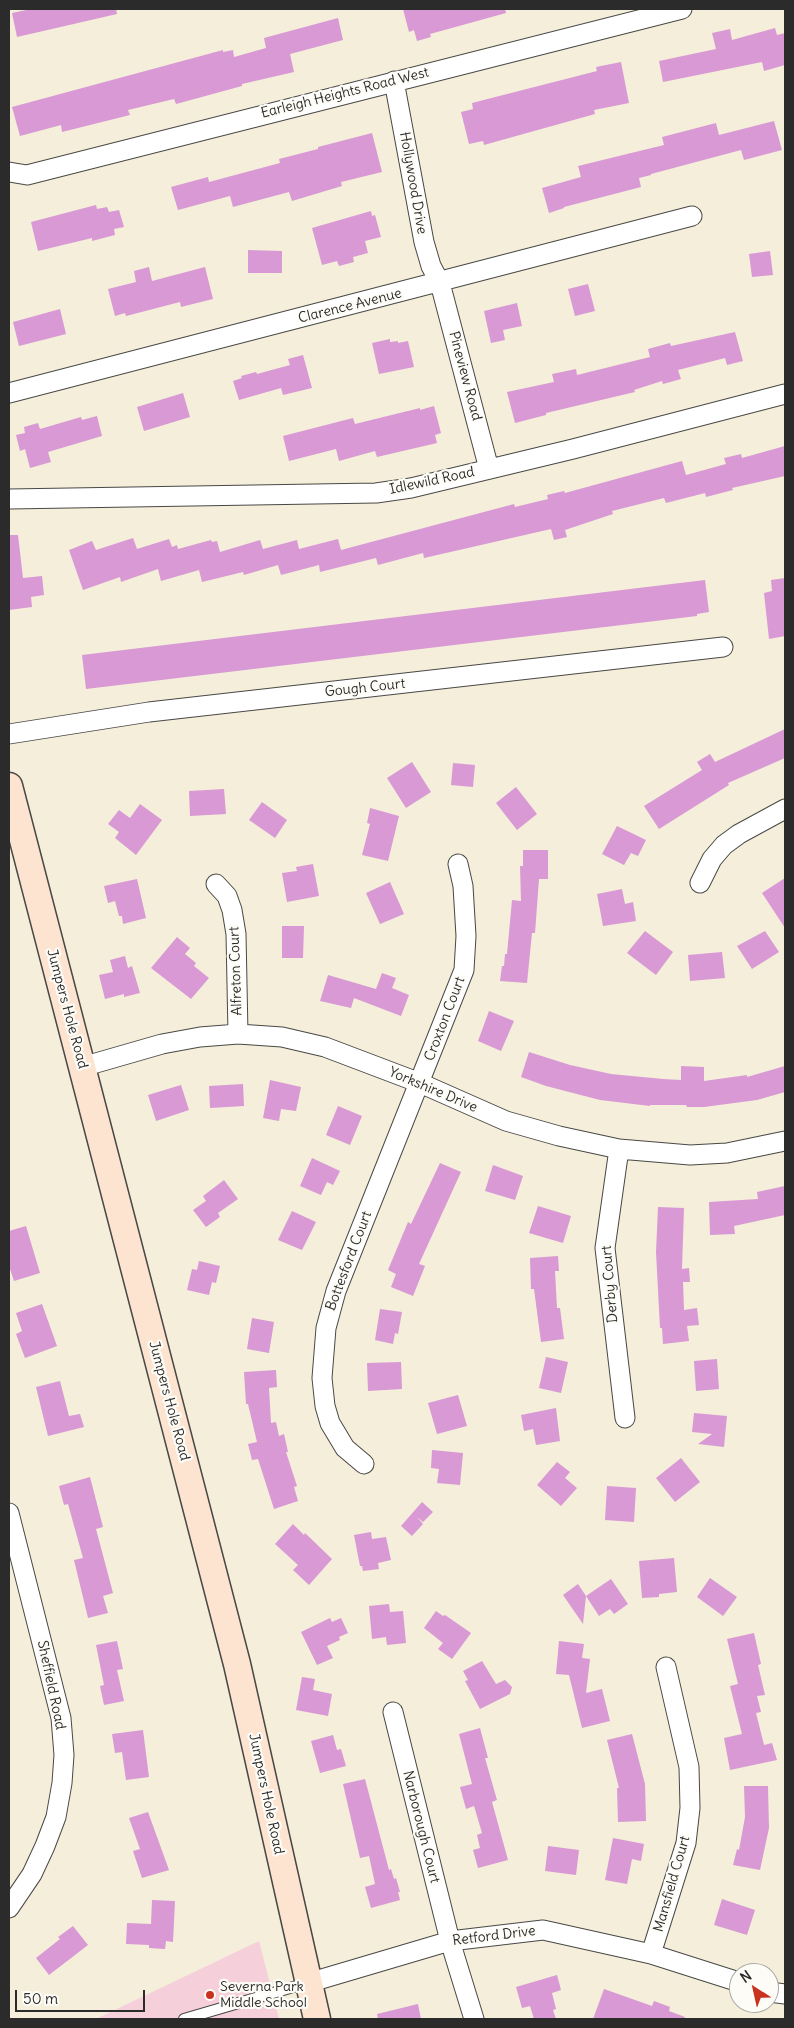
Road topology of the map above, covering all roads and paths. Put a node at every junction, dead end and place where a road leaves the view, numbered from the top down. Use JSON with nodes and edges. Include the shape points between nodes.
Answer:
{"nodes":[{"id":1,"x":682,"y":9,"type":"edge"},
{"id":2,"x":394,"y":81,"type":"junction"},
{"id":3,"x":9,"y":172,"type":"edge"},
{"id":4,"x":692,"y":216,"type":"dead end"},
{"id":5,"x":440,"y":283,"type":"junction"},
{"id":6,"x":9,"y":393,"type":"edge"},
{"id":7,"x":785,"y":394,"type":"edge"},
{"id":8,"x":489,"y":469,"type":"junction"},
{"id":9,"x":9,"y":500,"type":"edge"},
{"id":10,"x":723,"y":647,"type":"dead end"},
{"id":11,"x":9,"y":734,"type":"edge"},
{"id":12,"x":9,"y":786,"type":"edge"},
{"id":13,"x":785,"y":809,"type":"edge"},
{"id":14,"x":458,"y":864,"type":"dead end"},
{"id":15,"x":700,"y":883,"type":"dead end"},
{"id":16,"x":216,"y":884,"type":"dead end"},
{"id":17,"x":238,"y":1034,"type":"junction"},
{"id":18,"x":82,"y":1067,"type":"junction"},
{"id":19,"x":420,"y":1083,"type":"junction"},
{"id":20,"x":785,"y":1141,"type":"edge"},
{"id":21,"x":619,"y":1149,"type":"junction"},
{"id":22,"x":625,"y":1418,"type":"dead end"},
{"id":23,"x":364,"y":1464,"type":"dead end"},
{"id":24,"x":9,"y":1513,"type":"edge"},
{"id":25,"x":14,"y":1555,"type":"edge"},
{"id":26,"x":666,"y":1667,"type":"dead end"},
{"id":27,"x":393,"y":1712,"type":"dead end"},
{"id":28,"x":9,"y":1908,"type":"edge"},
{"id":29,"x":450,"y":1941,"type":"junction"},
{"id":30,"x":651,"y":1954,"type":"junction"},
{"id":31,"x":729,"y":1979,"type":"edge"},
{"id":32,"x":308,"y":1983,"type":"junction"},
{"id":33,"x":184,"y":2019,"type":"edge"},
{"id":34,"x":317,"y":2019,"type":"edge"},
{"id":35,"x":474,"y":2019,"type":"edge"}],
"edges":[{"from":1,"to":2,"type":"street","name":"Earleigh Heights Road West"},
{"from":2,"to":3,"type":"street","name":"Earleigh Heights Road West","via":[[27,175]]},
{"from":2,"to":5,"type":"street","name":"Hollywood Drive","via":[[424,242]]},
{"from":4,"to":5,"type":"street","name":"Clarence Avenue"},
{"from":5,"to":6,"type":"street","name":"Clarence Avenue"},
{"from":5,"to":8,"type":"street","name":"Pineview Road"},
{"from":7,"to":8,"type":"street","name":"Idlewild Road"},
{"from":8,"to":9,"type":"street","name":"Idlewild Road","via":[[376,493]]},
{"from":10,"to":11,"type":"street","name":"Gough Court","via":[[148,712]]},
{"from":12,"to":18,"type":"main road","name":"Jumpers Hole Road"},
{"from":13,"to":15,"type":"street","via":[[724,845],[712,859]]},
{"from":14,"to":19,"type":"street","name":"Croxton Court","via":[[463,886],[464,970]]},
{"from":16,"to":17,"type":"street","name":"Alfreton Court","via":[[227,896],[236,934]]},
{"from":17,"to":18,"type":"street","name":"Yorkshire Drive","via":[[200,1036],[162,1044]]},
{"from":17,"to":19,"type":"street","name":"Yorkshire Drive","via":[[282,1037],[325,1047]]},
{"from":18,"to":32,"type":"main road","name":"Jumpers Hole Road","via":[[237,1664]]},
{"from":19,"to":21,"type":"street","name":"Yorkshire Drive","via":[[506,1121]]},
{"from":19,"to":23,"type":"street","name":"Bottesford Court","via":[[336,1291],[322,1352],[322,1378],[330,1423],[345,1448]]},
{"from":20,"to":21,"type":"street","name":"Yorkshire Drive","via":[[727,1153],[690,1155]]},
{"from":21,"to":22,"type":"street","name":"Derby Court","via":[[605,1248]]},
{"from":24,"to":25,"type":"street","name":"Sheffield Road"},
{"from":25,"to":28,"type":"street","name":"Sheffield Road","via":[[61,1718],[64,1755],[56,1817],[46,1846]]},
{"from":26,"to":30,"type":"street","name":"Mansfield Court","via":[[689,1767],[690,1808],[686,1843]]},
{"from":27,"to":29,"type":"street","name":"Narborough Court"},
{"from":29,"to":30,"type":"street","name":"Retford Drive","via":[[543,1930]]},
{"from":29,"to":32,"type":"street","name":"Retford Drive"},
{"from":29,"to":35,"type":"street","name":"Narborough Court"},
{"from":30,"to":31,"type":"street","name":"Retford Drive"},
{"from":32,"to":33,"type":"lane"},
{"from":32,"to":34,"type":"main road","name":"Jumpers Hole Road"}]}
